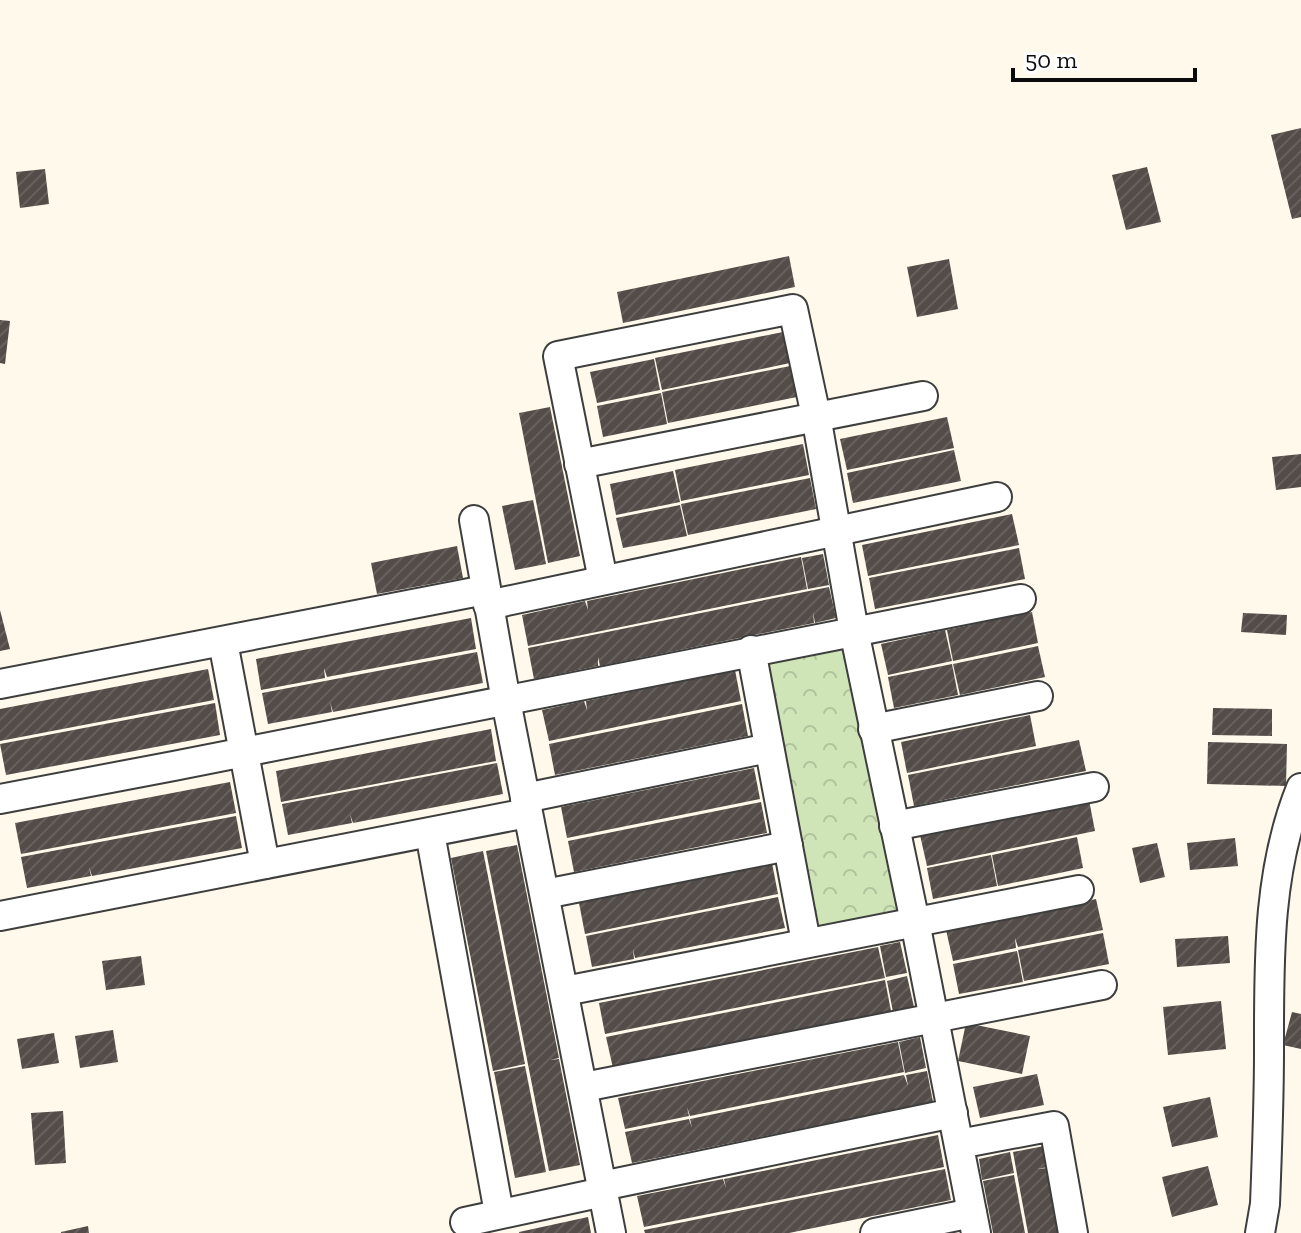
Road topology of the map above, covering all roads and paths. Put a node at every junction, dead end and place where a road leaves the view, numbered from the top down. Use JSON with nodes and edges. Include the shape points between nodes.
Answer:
{"nodes":[{"id":1,"x":923,"y":396,"type":"dead end"},
{"id":2,"x":816,"y":416,"type":"junction"},
{"id":3,"x":579,"y":464,"type":"junction"},
{"id":4,"x":997,"y":497,"type":"dead end"},
{"id":5,"x":474,"y":520,"type":"dead end"},
{"id":6,"x":837,"y":531,"type":"junction"},
{"id":7,"x":603,"y":580,"type":"junction"},
{"id":8,"x":486,"y":597,"type":"junction"},
{"id":9,"x":1021,"y":599,"type":"dead end"},
{"id":10,"x":854,"y":631,"type":"junction"},
{"id":11,"x":223,"y":642,"type":"junction"},
{"id":12,"x":751,"y":650,"type":"junction"},
{"id":13,"x":0,"y":684,"type":"edge"},
{"id":14,"x":1038,"y":696,"type":"dead end"},
{"id":15,"x":506,"y":701,"type":"junction"},
{"id":16,"x":873,"y":729,"type":"junction"},
{"id":17,"x":769,"y":748,"type":"junction"},
{"id":18,"x":244,"y":753,"type":"junction"},
{"id":19,"x":1094,"y":787,"type":"dead end"},
{"id":20,"x":1301,"y":788,"type":"edge"},
{"id":21,"x":0,"y":799,"type":"edge"},
{"id":22,"x":526,"y":805,"type":"junction"},
{"id":23,"x":894,"y":826,"type":"junction"},
{"id":24,"x":430,"y":833,"type":"junction"},
{"id":25,"x":788,"y":846,"type":"junction"},
{"id":26,"x":265,"y":864,"type":"junction"},
{"id":27,"x":1079,"y":890,"type":"dead end"},
{"id":28,"x":545,"y":894,"type":"junction"},
{"id":29,"x":0,"y":916,"type":"edge"},
{"id":30,"x":915,"y":922,"type":"junction"},
{"id":31,"x":806,"y":942,"type":"junction"},
{"id":32,"x":1102,"y":985,"type":"dead end"},
{"id":33,"x":565,"y":991,"type":"junction"},
{"id":34,"x":934,"y":1017,"type":"junction"},
{"id":35,"x":584,"y":1087,"type":"junction"},
{"id":36,"x":953,"y":1113,"type":"junction"},
{"id":37,"x":959,"y":1144,"type":"junction"},
{"id":38,"x":602,"y":1189,"type":"junction"},
{"id":39,"x":499,"y":1213,"type":"junction"},
{"id":40,"x":465,"y":1222,"type":"dead end"},
{"id":41,"x":974,"y":1223,"type":"edge"},
{"id":42,"x":611,"y":1233,"type":"edge"},
{"id":43,"x":875,"y":1233,"type":"edge"},
{"id":44,"x":1073,"y":1233,"type":"edge"},
{"id":45,"x":1260,"y":1233,"type":"edge"}],
"edges":[{"from":1,"to":2,"type":"street"},
{"from":2,"to":3,"type":"street"},
{"from":2,"to":3,"type":"street","via":[[793,309],[558,356]]},
{"from":2,"to":6,"type":"street"},
{"from":3,"to":7,"type":"street"},
{"from":4,"to":6,"type":"street"},
{"from":5,"to":8,"type":"street"},
{"from":6,"to":7,"type":"street"},
{"from":6,"to":10,"type":"street"},
{"from":7,"to":8,"type":"street"},
{"from":8,"to":11,"type":"street"},
{"from":8,"to":15,"type":"street"},
{"from":9,"to":10,"type":"street"},
{"from":10,"to":12,"type":"street"},
{"from":10,"to":16,"type":"street"},
{"from":11,"to":13,"type":"street"},
{"from":11,"to":18,"type":"street"},
{"from":12,"to":15,"type":"street"},
{"from":12,"to":17,"type":"street"},
{"from":14,"to":16,"type":"street"},
{"from":15,"to":18,"type":"street"},
{"from":15,"to":22,"type":"street"},
{"from":16,"to":23,"type":"street"},
{"from":17,"to":22,"type":"street"},
{"from":17,"to":25,"type":"street"},
{"from":18,"to":21,"type":"street"},
{"from":18,"to":26,"type":"street"},
{"from":19,"to":23,"type":"street"},
{"from":20,"to":45,"type":"street","via":[[1275,881],[1266,1190]]},
{"from":22,"to":24,"type":"street"},
{"from":22,"to":28,"type":"street"},
{"from":23,"to":30,"type":"street"},
{"from":24,"to":26,"type":"street"},
{"from":24,"to":39,"type":"street"},
{"from":25,"to":28,"type":"street"},
{"from":25,"to":31,"type":"street"},
{"from":26,"to":29,"type":"street"},
{"from":27,"to":30,"type":"street"},
{"from":28,"to":33,"type":"street"},
{"from":30,"to":31,"type":"street"},
{"from":30,"to":34,"type":"street"},
{"from":31,"to":33,"type":"street"},
{"from":32,"to":34,"type":"street"},
{"from":33,"to":35,"type":"street"},
{"from":34,"to":35,"type":"street"},
{"from":34,"to":36,"type":"street"},
{"from":35,"to":38,"type":"street"},
{"from":36,"to":37,"type":"street"},
{"from":36,"to":38,"type":"street"},
{"from":37,"to":41,"type":"street"},
{"from":37,"to":44,"type":"street","via":[[1054,1126]]},
{"from":38,"to":39,"type":"street"},
{"from":38,"to":42,"type":"street"},
{"from":39,"to":40,"type":"street"},
{"from":41,"to":43,"type":"street"}]}
